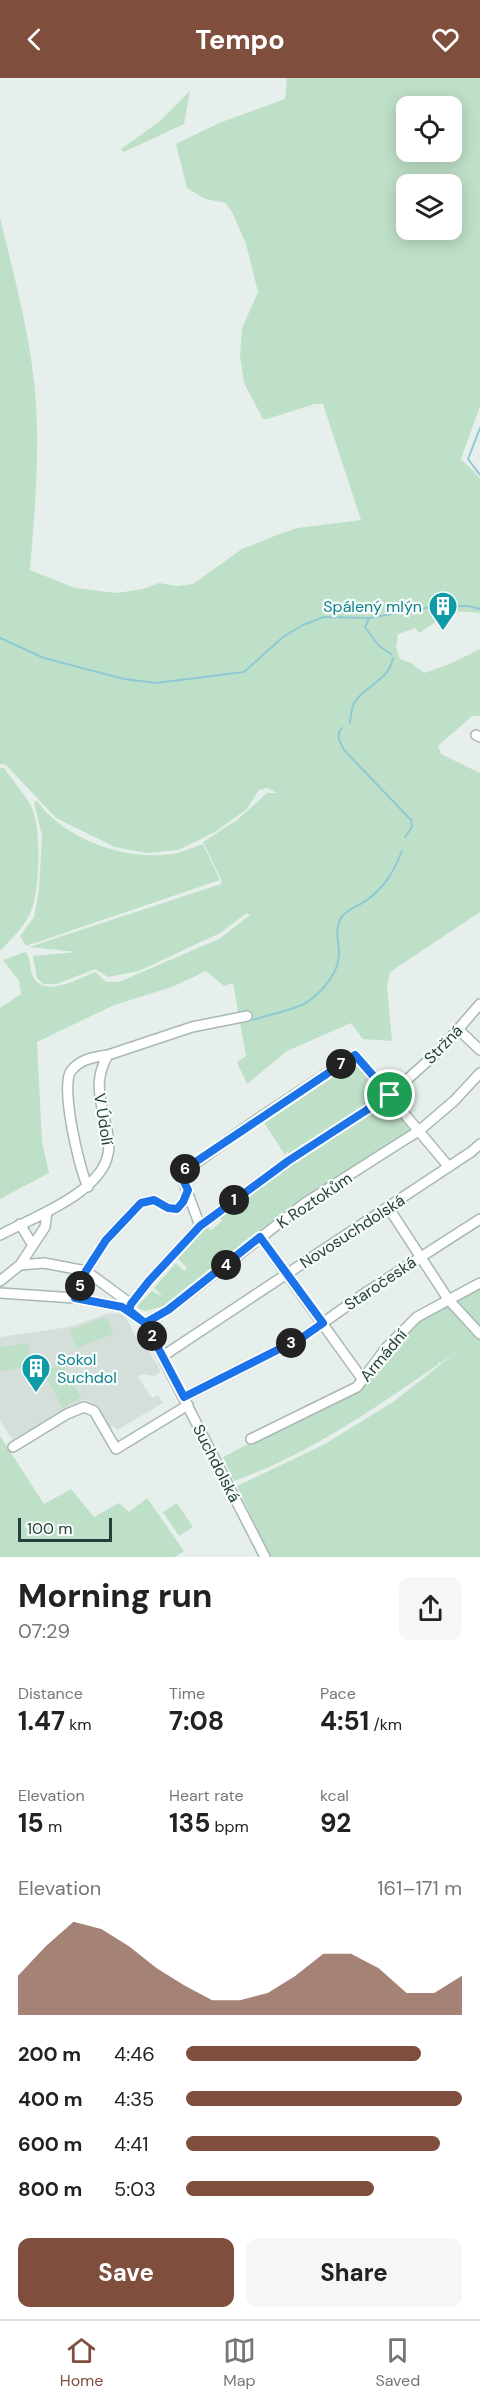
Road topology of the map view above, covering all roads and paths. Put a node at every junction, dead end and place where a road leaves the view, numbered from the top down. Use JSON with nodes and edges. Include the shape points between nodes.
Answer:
{"nodes":[{"id":1,"x":480,"y":1004,"type":"edge"},
{"id":2,"x":247,"y":1016,"type":"dead end"},
{"id":3,"x":458,"y":1029,"type":"junction"},
{"id":4,"x":480,"y":1050,"type":"edge"},
{"id":5,"x":108,"y":1055,"type":"junction"},
{"id":6,"x":480,"y":1073,"type":"edge"},
{"id":7,"x":390,"y":1095,"type":"junction"},
{"id":8,"x":420,"y":1130,"type":"junction"},
{"id":9,"x":480,"y":1144,"type":"edge"},
{"id":10,"x":449,"y":1167,"type":"junction"},
{"id":11,"x":88,"y":1187,"type":"junction"},
{"id":12,"x":188,"y":1190,"type":"junction"},
{"id":13,"x":388,"y":1207,"type":"junction"},
{"id":14,"x":47,"y":1212,"type":"junction"},
{"id":15,"x":480,"y":1219,"type":"edge"},
{"id":16,"x":20,"y":1224,"type":"junction"},
{"id":17,"x":200,"y":1226,"type":"junction"},
{"id":18,"x":0,"y":1235,"type":"edge"},
{"id":19,"x":260,"y":1237,"type":"junction"},
{"id":20,"x":32,"y":1244,"type":"junction"},
{"id":21,"x":420,"y":1256,"type":"junction"},
{"id":22,"x":20,"y":1265,"type":"junction"},
{"id":23,"x":86,"y":1271,"type":"junction"},
{"id":24,"x":287,"y":1274,"type":"junction"},
{"id":25,"x":0,"y":1281,"type":"edge"},
{"id":26,"x":480,"y":1283,"type":"edge"},
{"id":27,"x":0,"y":1293,"type":"edge"},
{"id":28,"x":25,"y":1294,"type":"junction"},
{"id":29,"x":75,"y":1298,"type":"junction"},
{"id":30,"x":0,"y":1299,"type":"edge"},
{"id":31,"x":448,"y":1299,"type":"junction"},
{"id":32,"x":130,"y":1307,"type":"junction"},
{"id":33,"x":145,"y":1323,"type":"junction"},
{"id":34,"x":323,"y":1323,"type":"junction"},
{"id":35,"x":480,"y":1334,"type":"edge"},
{"id":36,"x":163,"y":1356,"type":"junction"},
{"id":37,"x":363,"y":1380,"type":"junction"},
{"id":38,"x":186,"y":1401,"type":"junction"},
{"id":39,"x":251,"y":1439,"type":"dead end"},
{"id":40,"x":13,"y":1447,"type":"dead end"},
{"id":41,"x":265,"y":1557,"type":"edge"}],
"edges":[{"from":1,"to":3,"type":"street","name":"Stržná"},
{"from":2,"to":5,"type":"street","via":[[192,1027]]},
{"from":3,"to":4,"type":"street"},
{"from":3,"to":7,"type":"street","name":"Stržná"},
{"from":5,"to":11,"type":"street","name":"V Údolí","via":[[98,1084],[109,1152]]},
{"from":5,"to":11,"type":"street","via":[[78,1063],[69,1073],[67,1085],[75,1153]]},
{"from":6,"to":8,"type":"street","name":"K Roztokům"},
{"from":7,"to":8,"type":"street"},
{"from":7,"to":12,"type":"street","via":[[355,1055],[185,1169],[182,1178]]},
{"from":7,"to":17,"type":"street","name":"Stržná","via":[[288,1161]]},
{"from":8,"to":10,"type":"street"},
{"from":8,"to":19,"type":"street","name":"K Roztokům","via":[[305,1203]]},
{"from":9,"to":10,"type":"street","name":"Novosuchdolská"},
{"from":10,"to":13,"type":"street","name":"Novosuchdolská"},
{"from":11,"to":14,"type":"street","name":"V Údolí"},
{"from":12,"to":17,"type":"street"},
{"from":12,"to":23,"type":"street","via":[[177,1209],[154,1200],[141,1203],[106,1240]]},
{"from":13,"to":21,"type":"street"},
{"from":13,"to":24,"type":"street","name":"Novosuchdolská"},
{"from":14,"to":16,"type":"street","name":"V Údolí"},
{"from":14,"to":20,"type":"street","via":[[45,1227]]},
{"from":15,"to":21,"type":"street","name":"Staročeská"},
{"from":16,"to":18,"type":"street","name":"V Údolí"},
{"from":16,"to":20,"type":"street"},
{"from":17,"to":32,"type":"street","name":"Stržná"},
{"from":19,"to":24,"type":"street"},
{"from":19,"to":33,"type":"street","name":"K Roztokům","via":[[168,1310]]},
{"from":20,"to":22,"type":"street"},
{"from":21,"to":31,"type":"street"},
{"from":21,"to":34,"type":"street","name":"Staročeská"},
{"from":22,"to":23,"type":"street","via":[[44,1263]]},
{"from":22,"to":25,"type":"street"},
{"from":23,"to":29,"type":"street"},
{"from":23,"to":32,"type":"street","name":"Suchdolská"},
{"from":24,"to":34,"type":"street"},
{"from":24,"to":36,"type":"street","name":"Novosuchdolská"},
{"from":26,"to":31,"type":"street","name":"Armádní"},
{"from":27,"to":28,"type":"street"},
{"from":28,"to":29,"type":"street"},
{"from":28,"to":30,"type":"street"},
{"from":29,"to":32,"type":"street"},
{"from":31,"to":35,"type":"street"},
{"from":31,"to":37,"type":"street","name":"Armádní","via":[[402,1330]]},
{"from":32,"to":33,"type":"street","name":"Suchdolská"},
{"from":33,"to":36,"type":"street","name":"Suchdolská"},
{"from":34,"to":37,"type":"street"},
{"from":34,"to":38,"type":"street","name":"Staročeská"},
{"from":36,"to":38,"type":"street","name":"Suchdolská"},
{"from":37,"to":39,"type":"street","name":"Armádní","via":[[263,1437]]},
{"from":38,"to":40,"type":"street","name":"Staročeská","via":[[116,1449],[94,1412],[84,1407]]},
{"from":38,"to":41,"type":"street","name":"Suchdolská"}]}
